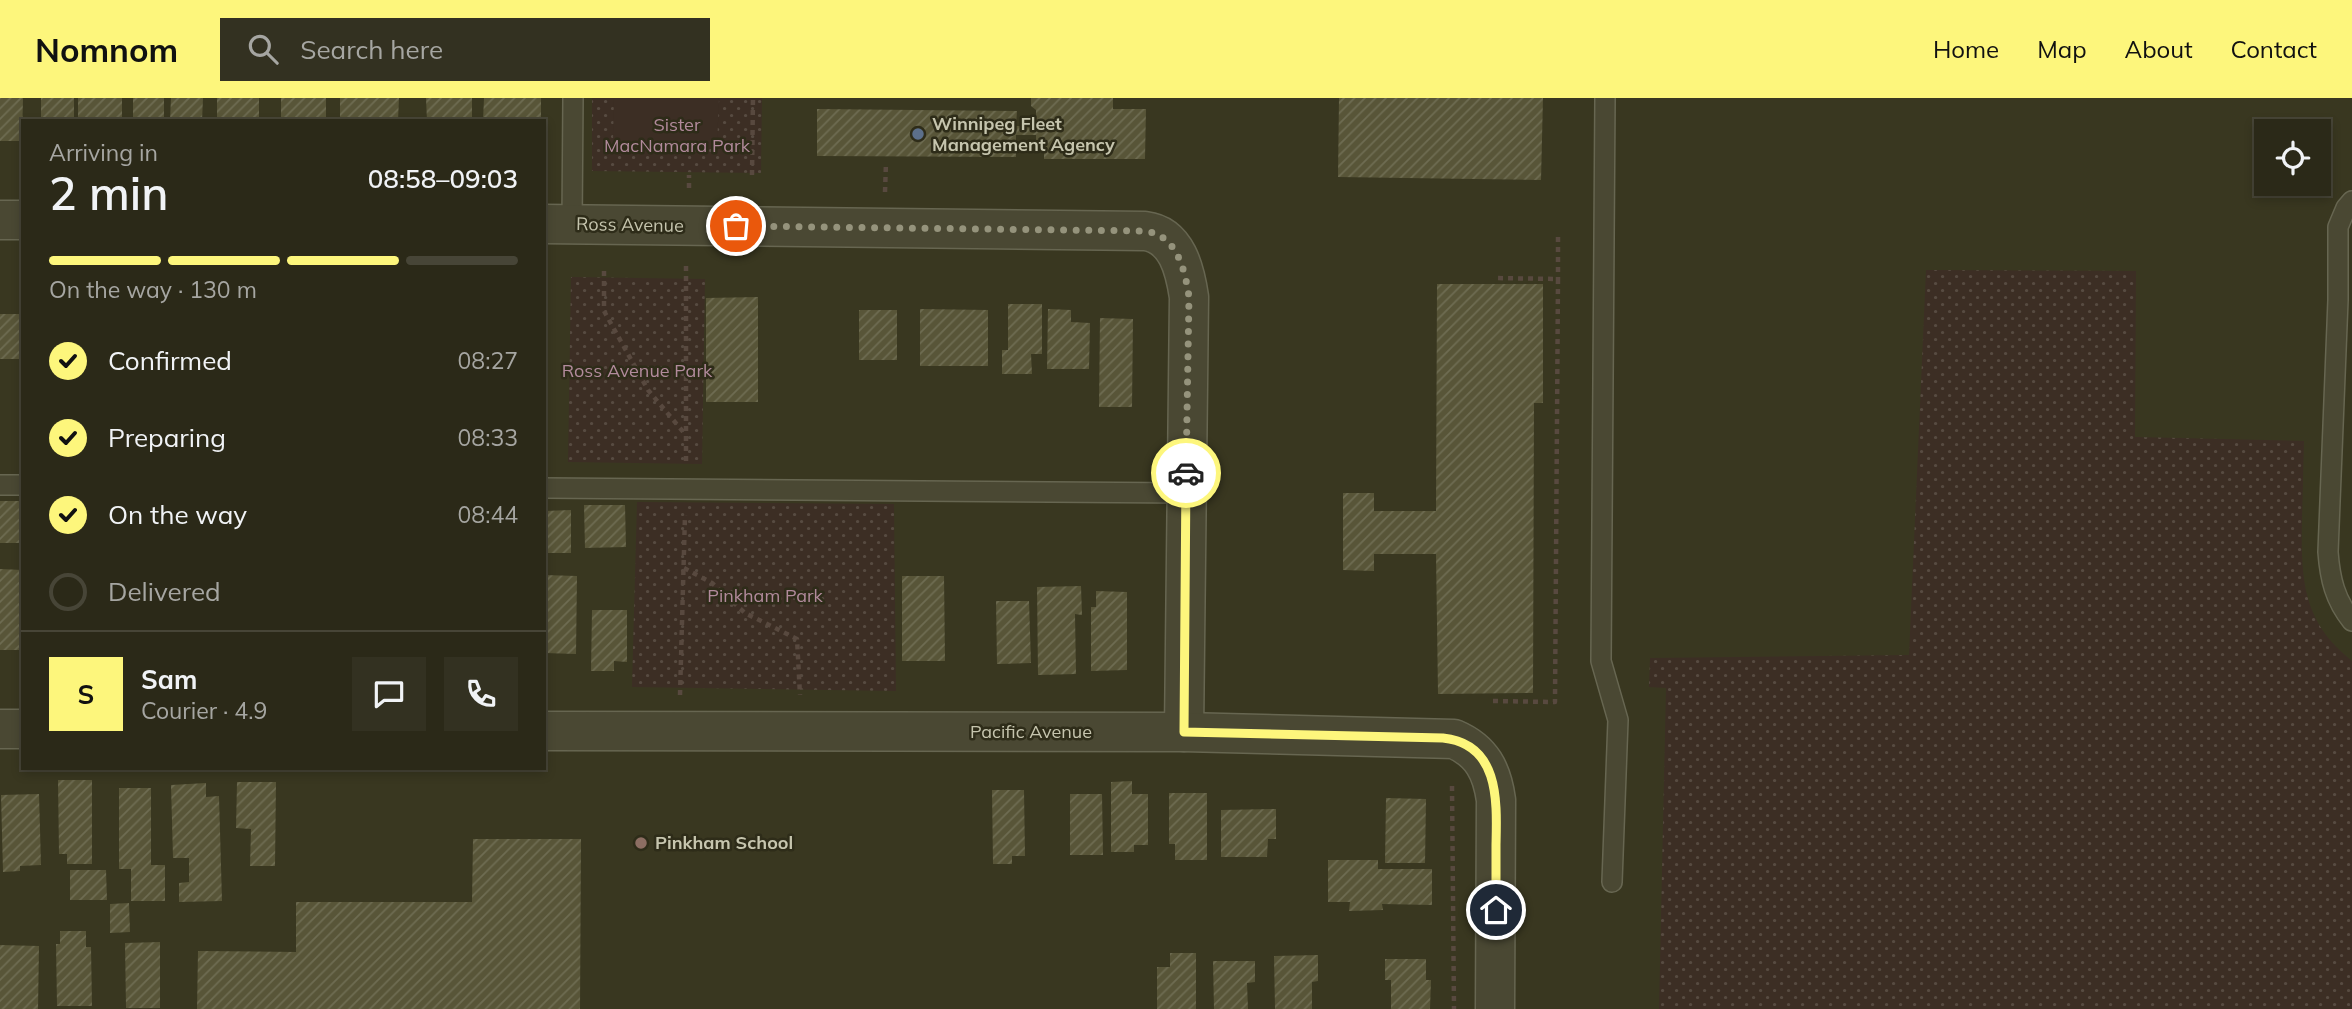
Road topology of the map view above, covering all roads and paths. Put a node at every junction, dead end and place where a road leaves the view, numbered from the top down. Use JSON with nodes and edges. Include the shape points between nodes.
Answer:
{"nodes":[{"id":1,"x":573,"y":98,"type":"edge"},
{"id":2,"x":753,"y":98,"type":"edge"},
{"id":3,"x":1605,"y":98,"type":"edge"},
{"id":4,"x":689,"y":175,"type":"dead end"},
{"id":5,"x":752,"y":175,"type":"dead end"},
{"id":6,"x":2352,"y":201,"type":"edge"},
{"id":7,"x":0,"y":220,"type":"edge"},
{"id":8,"x":21,"y":220,"type":"edge"},
{"id":9,"x":558,"y":224,"type":"edge"},
{"id":10,"x":687,"y":225,"type":"junction"},
{"id":11,"x":1558,"y":237,"type":"dead end"},
{"id":12,"x":604,"y":271,"type":"dead end"},
{"id":13,"x":1493,"y":278,"type":"dead end"},
{"id":14,"x":1558,"y":279,"type":"junction"},
{"id":15,"x":2345,"y":301,"type":"edge"},
{"id":16,"x":685,"y":435,"type":"junction"},
{"id":17,"x":0,"y":485,"type":"edge"},
{"id":18,"x":21,"y":485,"type":"edge"},
{"id":19,"x":546,"y":488,"type":"edge"},
{"id":20,"x":686,"y":489,"type":"junction"},
{"id":21,"x":1185,"y":493,"type":"junction"},
{"id":22,"x":684,"y":568,"type":"junction"},
{"id":23,"x":2352,"y":621,"type":"edge"},
{"id":24,"x":800,"y":696,"type":"dead end"},
{"id":25,"x":1493,"y":701,"type":"dead end"},
{"id":26,"x":680,"y":705,"type":"dead end"},
{"id":27,"x":0,"y":729,"type":"edge"},
{"id":28,"x":21,"y":729,"type":"edge"},
{"id":29,"x":546,"y":731,"type":"edge"},
{"id":30,"x":1184,"y":732,"type":"junction"},
{"id":31,"x":1452,"y":783,"type":"dead end"},
{"id":32,"x":1612,"y":881,"type":"dead end"},
{"id":33,"x":1454,"y":1009,"type":"edge"},
{"id":34,"x":1494,"y":1009,"type":"edge"}],
"edges":[{"from":1,"to":9,"type":"lane"},
{"from":2,"to":5,"type":"path"},
{"from":3,"to":32,"type":"lane","via":[[1601,661],[1618,720]]},
{"from":4,"to":10,"type":"path"},
{"from":6,"to":15,"type":"lane","via":[[2338,226]]},
{"from":7,"to":8,"type":"street"},
{"from":9,"to":10,"type":"street","name":"Ross Avenue"},
{"from":10,"to":16,"type":"path"},
{"from":10,"to":21,"type":"street","name":"Ross Avenue","via":[[1158,234],[1177,253],[1189,297]]},
{"from":11,"to":14,"type":"path"},
{"from":12,"to":16,"type":"path","via":[[604,311],[648,390]]},
{"from":13,"to":14,"type":"path"},
{"from":14,"to":25,"type":"path","via":[[1555,702]]},
{"from":15,"to":23,"type":"lane","via":[[2328,552],[2330,579]]},
{"from":16,"to":20,"type":"path"},
{"from":17,"to":18,"type":"lane"},
{"from":19,"to":20,"type":"lane"},
{"from":20,"to":21,"type":"lane"},
{"from":20,"to":22,"type":"path"},
{"from":21,"to":30,"type":"street"},
{"from":22,"to":24,"type":"path","via":[[712,583],[745,613],[797,639]]},
{"from":22,"to":26,"type":"path"},
{"from":27,"to":28,"type":"street"},
{"from":29,"to":30,"type":"street","name":"Pacific Avenue"},
{"from":30,"to":34,"type":"street","name":"Pacific Avenue","via":[[1454,739],[1478,753],[1494,785],[1497,812]]},
{"from":31,"to":33,"type":"path"}]}
